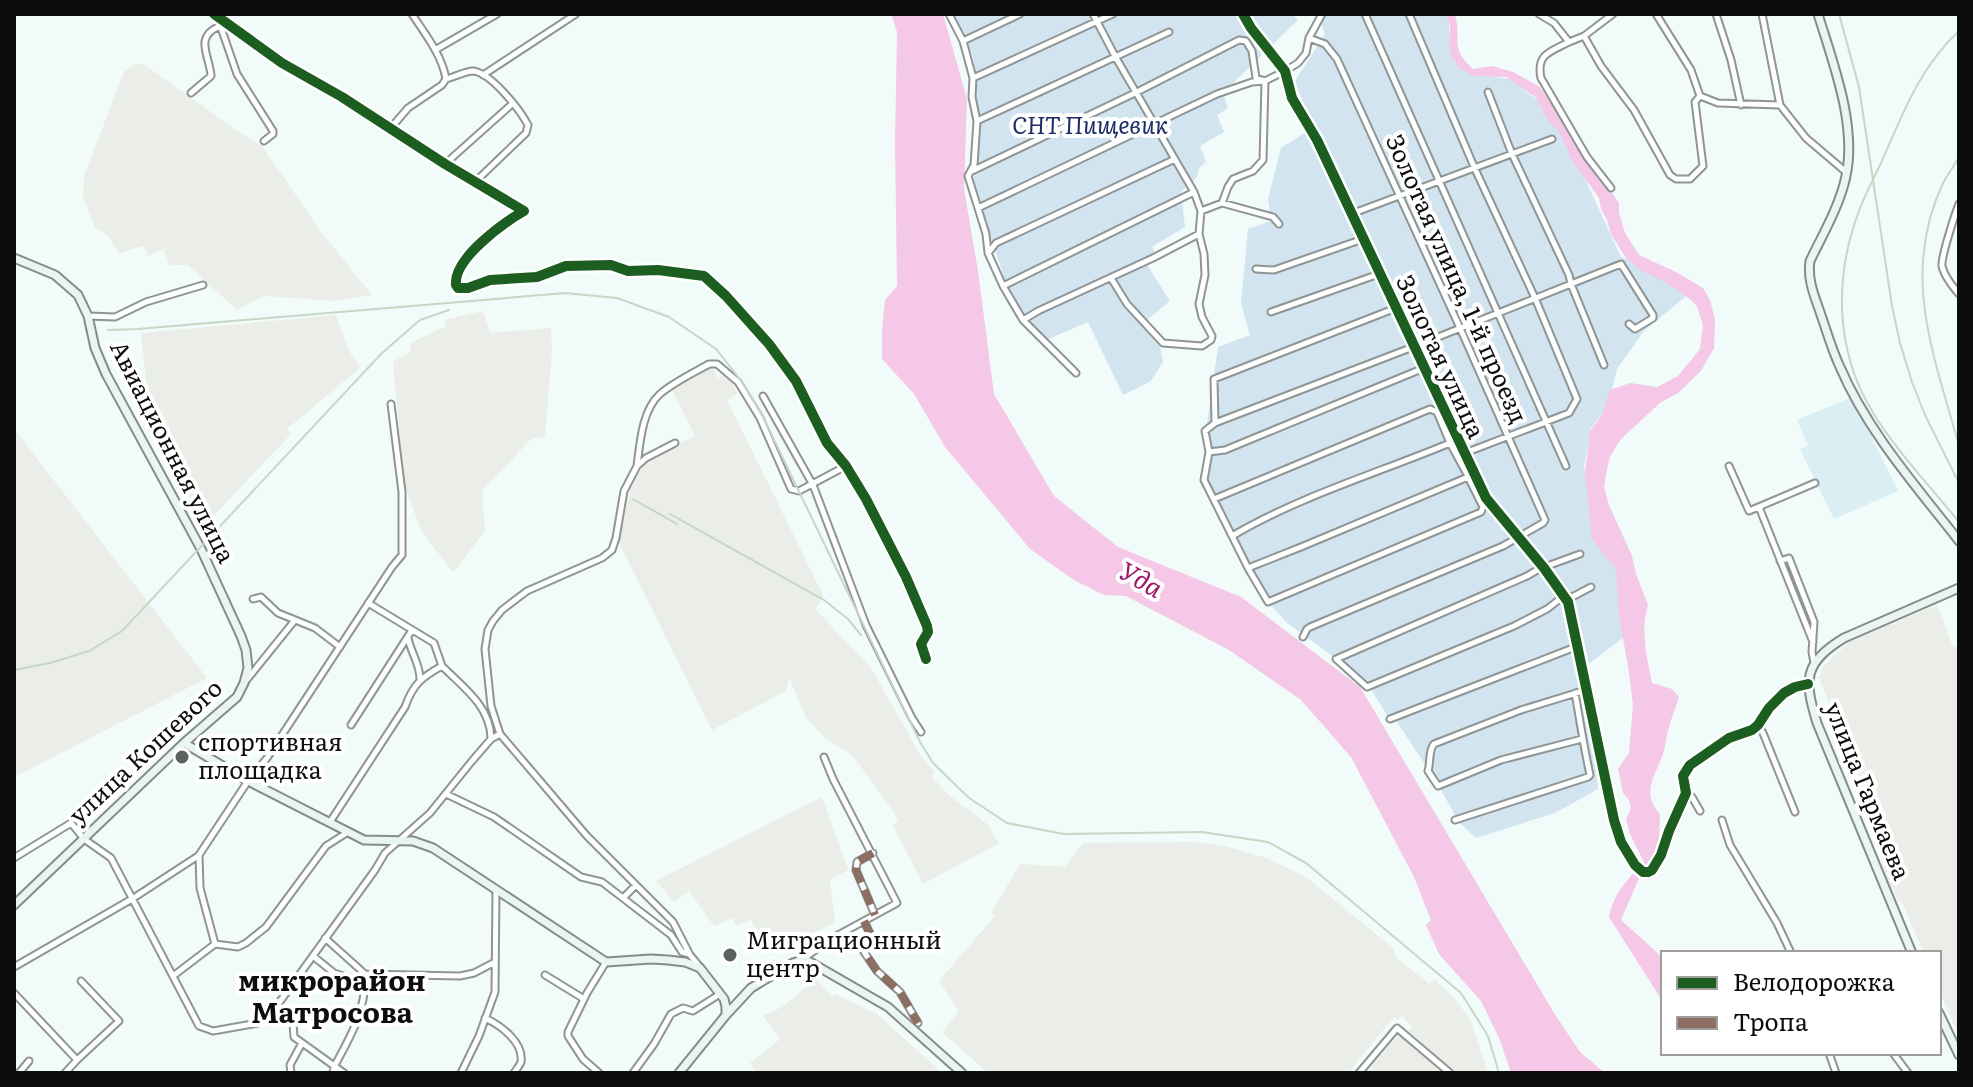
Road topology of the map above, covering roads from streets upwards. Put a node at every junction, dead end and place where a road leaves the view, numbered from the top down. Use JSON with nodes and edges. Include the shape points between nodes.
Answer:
{"nodes":[{"id":1,"x":412,"y":14,"type":"edge"},
{"id":2,"x":497,"y":14,"type":"edge"},
{"id":3,"x":576,"y":14,"type":"edge"},
{"id":4,"x":949,"y":14,"type":"edge"},
{"id":5,"x":1020,"y":14,"type":"edge"},
{"id":6,"x":1093,"y":14,"type":"edge"},
{"id":7,"x":1113,"y":14,"type":"edge"},
{"id":8,"x":1243,"y":14,"type":"edge"},
{"id":9,"x":1322,"y":14,"type":"edge"},
{"id":10,"x":1365,"y":14,"type":"edge"},
{"id":11,"x":1409,"y":14,"type":"edge"},
{"id":12,"x":1539,"y":14,"type":"edge"},
{"id":13,"x":1613,"y":14,"type":"edge"},
{"id":14,"x":1656,"y":14,"type":"edge"},
{"id":15,"x":1716,"y":14,"type":"edge"},
{"id":16,"x":1762,"y":14,"type":"edge"},
{"id":17,"x":1818,"y":14,"type":"edge"},
{"id":18,"x":216,"y":15,"type":"edge"},
{"id":19,"x":1097,"y":21,"type":"junction"},
{"id":20,"x":220,"y":26,"type":"junction"},
{"id":21,"x":1169,"y":32,"type":"dead end"},
{"id":22,"x":1584,"y":36,"type":"junction"},
{"id":23,"x":1309,"y":38,"type":"junction"},
{"id":24,"x":963,"y":41,"type":"junction"},
{"id":25,"x":1569,"y":42,"type":"junction"},
{"id":26,"x":435,"y":50,"type":"junction"},
{"id":27,"x":1116,"y":58,"type":"junction"},
{"id":28,"x":1285,"y":71,"type":"junction"},
{"id":29,"x":483,"y":75,"type":"junction"},
{"id":30,"x":973,"y":78,"type":"junction"},
{"id":31,"x":446,"y":79,"type":"junction"},
{"id":32,"x":1265,"y":81,"type":"junction"},
{"id":33,"x":1137,"y":92,"type":"junction"},
{"id":34,"x":1488,"y":92,"type":"dead end"},
{"id":35,"x":191,"y":93,"type":"dead end"},
{"id":36,"x":1700,"y":96,"type":"junction"},
{"id":37,"x":512,"y":104,"type":"junction"},
{"id":38,"x":1741,"y":105,"type":"junction"},
{"id":39,"x":1780,"y":105,"type":"junction"},
{"id":40,"x":977,"y":121,"type":"junction"},
{"id":41,"x":1154,"y":123,"type":"junction"},
{"id":42,"x":390,"y":129,"type":"junction"},
{"id":43,"x":1552,"y":139,"type":"dead end"},
{"id":44,"x":264,"y":141,"type":"dead end"},
{"id":45,"x":1512,"y":154,"type":"junction"},
{"id":46,"x":1176,"y":159,"type":"junction"},
{"id":47,"x":445,"y":164,"type":"junction"},
{"id":48,"x":1475,"y":169,"type":"junction"},
{"id":49,"x":970,"y":172,"type":"junction"},
{"id":50,"x":1847,"y":173,"type":"junction"},
{"id":51,"x":1441,"y":181,"type":"junction"},
{"id":52,"x":475,"y":182,"type":"junction"},
{"id":53,"x":1611,"y":188,"type":"dead end"},
{"id":54,"x":1194,"y":192,"type":"junction"},
{"id":55,"x":1400,"y":196,"type":"junction"},
{"id":56,"x":1222,"y":203,"type":"junction"},
{"id":57,"x":1959,"y":204,"type":"edge"},
{"id":58,"x":978,"y":208,"type":"junction"},
{"id":59,"x":1201,"y":211,"type":"junction"},
{"id":60,"x":1351,"y":214,"type":"junction"},
{"id":61,"x":1279,"y":224,"type":"dead end"},
{"id":62,"x":1199,"y":234,"type":"junction"},
{"id":63,"x":1363,"y":239,"type":"junction"},
{"id":64,"x":988,"y":253,"type":"junction"},
{"id":65,"x":14,"y":258,"type":"edge"},
{"id":66,"x":1256,"y":269,"type":"dead end"},
{"id":67,"x":1379,"y":274,"type":"junction"},
{"id":68,"x":1111,"y":278,"type":"junction"},
{"id":69,"x":1571,"y":284,"type":"junction"},
{"id":70,"x":203,"y":285,"type":"dead end"},
{"id":71,"x":1003,"y":286,"type":"junction"},
{"id":72,"x":1959,"y":294,"type":"edge"},
{"id":73,"x":1535,"y":298,"type":"junction"},
{"id":74,"x":1396,"y":308,"type":"junction"},
{"id":75,"x":1271,"y":312,"type":"dead end"},
{"id":76,"x":1499,"y":313,"type":"junction"},
{"id":77,"x":88,"y":316,"type":"junction"},
{"id":78,"x":1023,"y":320,"type":"junction"},
{"id":79,"x":1629,"y":324,"type":"dead end"},
{"id":80,"x":1460,"y":328,"type":"junction"},
{"id":81,"x":1413,"y":347,"type":"junction"},
{"id":82,"x":1604,"y":365,"type":"dead end"},
{"id":83,"x":1424,"y":368,"type":"junction"},
{"id":84,"x":1076,"y":373,"type":"dead end"},
{"id":85,"x":763,"y":396,"type":"dead end"},
{"id":86,"x":391,"y":404,"type":"dead end"},
{"id":87,"x":1546,"y":422,"type":"junction"},
{"id":88,"x":1215,"y":423,"type":"junction"},
{"id":89,"x":1508,"y":437,"type":"junction"},
{"id":90,"x":675,"y":443,"type":"dead end"},
{"id":91,"x":1454,"y":444,"type":"junction"},
{"id":92,"x":1209,"y":452,"type":"junction"},
{"id":93,"x":1464,"y":454,"type":"junction"},
{"id":94,"x":637,"y":466,"type":"junction"},
{"id":95,"x":846,"y":466,"type":"junction"},
{"id":96,"x":1566,"y":466,"type":"dead end"},
{"id":97,"x":1729,"y":466,"type":"dead end"},
{"id":98,"x":1468,"y":477,"type":"junction"},
{"id":99,"x":1815,"y":483,"type":"dead end"},
{"id":100,"x":813,"y":485,"type":"junction"},
{"id":101,"x":1214,"y":499,"type":"junction"},
{"id":102,"x":1759,"y":507,"type":"junction"},
{"id":103,"x":1232,"y":536,"type":"junction"},
{"id":104,"x":1519,"y":536,"type":"junction"},
{"id":105,"x":1959,"y":541,"type":"edge"},
{"id":106,"x":1580,"y":554,"type":"dead end"},
{"id":107,"x":1248,"y":568,"type":"junction"},
{"id":108,"x":1544,"y":568,"type":"junction"},
{"id":109,"x":1591,"y":587,"type":"dead end"},
{"id":110,"x":1959,"y":588,"type":"edge"},
{"id":111,"x":1566,"y":598,"type":"junction"},
{"id":112,"x":253,"y":599,"type":"dead end"},
{"id":113,"x":368,"y":603,"type":"junction"},
{"id":114,"x":295,"y":620,"type":"junction"},
{"id":115,"x":412,"y":630,"type":"junction"},
{"id":116,"x":408,"y":637,"type":"junction"},
{"id":117,"x":1303,"y":637,"type":"dead end"},
{"id":118,"x":1578,"y":646,"type":"junction"},
{"id":119,"x":340,"y":647,"type":"junction"},
{"id":120,"x":246,"y":650,"type":"joint"},
{"id":121,"x":926,"y":659,"type":"dead end"},
{"id":122,"x":1814,"y":663,"type":"junction"},
{"id":123,"x":442,"y":666,"type":"junction"},
{"id":124,"x":420,"y":679,"type":"junction"},
{"id":125,"x":244,"y":683,"type":"junction"},
{"id":126,"x":1808,"y":684,"type":"junction"},
{"id":127,"x":1586,"y":690,"type":"junction"},
{"id":128,"x":1575,"y":693,"type":"junction"},
{"id":129,"x":1390,"y":719,"type":"dead end"},
{"id":130,"x":351,"y":725,"type":"dead end"},
{"id":131,"x":1758,"y":725,"type":"junction"},
{"id":132,"x":921,"y":732,"type":"dead end"},
{"id":133,"x":500,"y":734,"type":"junction"},
{"id":134,"x":491,"y":739,"type":"junction"},
{"id":135,"x":1582,"y":739,"type":"junction"},
{"id":136,"x":184,"y":743,"type":"junction"},
{"id":137,"x":824,"y":757,"type":"dead end"},
{"id":138,"x":248,"y":781,"type":"junction"},
{"id":139,"x":1686,"y":793,"type":"junction"},
{"id":140,"x":446,"y":794,"type":"junction"},
{"id":141,"x":1700,"y":811,"type":"dead end"},
{"id":142,"x":1795,"y":812,"type":"dead end"},
{"id":143,"x":1455,"y":820,"type":"dead end"},
{"id":144,"x":1722,"y":820,"type":"dead end"},
{"id":145,"x":330,"y":822,"type":"junction"},
{"id":146,"x":348,"y":832,"type":"junction"},
{"id":147,"x":84,"y":839,"type":"junction"},
{"id":148,"x":396,"y":842,"type":"junction"},
{"id":149,"x":873,"y":853,"type":"junction"},
{"id":150,"x":199,"y":855,"type":"junction"},
{"id":151,"x":14,"y":858,"type":"edge"},
{"id":152,"x":636,"y":885,"type":"junction"},
{"id":153,"x":496,"y":888,"type":"junction"},
{"id":154,"x":623,"y":898,"type":"junction"},
{"id":155,"x":132,"y":899,"type":"junction"},
{"id":156,"x":14,"y":905,"type":"edge"},
{"id":157,"x":875,"y":915,"type":"junction"},
{"id":158,"x":864,"y":921,"type":"junction"},
{"id":159,"x":325,"y":938,"type":"junction"},
{"id":160,"x":215,"y":944,"type":"junction"},
{"id":161,"x":1790,"y":951,"type":"edge"},
{"id":162,"x":1911,"y":951,"type":"edge"},
{"id":163,"x":690,"y":955,"type":"junction"},
{"id":164,"x":313,"y":956,"type":"junction"},
{"id":165,"x":802,"y":960,"type":"junction"},
{"id":166,"x":495,"y":962,"type":"junction"},
{"id":167,"x":606,"y":962,"type":"junction"},
{"id":168,"x":14,"y":967,"type":"edge"},
{"id":169,"x":700,"y":968,"type":"junction"},
{"id":170,"x":365,"y":974,"type":"junction"},
{"id":171,"x":545,"y":975,"type":"dead end"},
{"id":172,"x":173,"y":976,"type":"junction"},
{"id":173,"x":81,"y":981,"type":"dead end"},
{"id":174,"x":365,"y":983,"type":"junction"},
{"id":175,"x":14,"y":993,"type":"edge"},
{"id":176,"x":744,"y":995,"type":"junction"},
{"id":177,"x":722,"y":997,"type":"junction"},
{"id":178,"x":584,"y":999,"type":"junction"},
{"id":179,"x":276,"y":1007,"type":"junction"},
{"id":180,"x":726,"y":1015,"type":"junction"},
{"id":181,"x":1941,"y":1017,"type":"edge"},
{"id":182,"x":485,"y":1018,"type":"junction"},
{"id":183,"x":918,"y":1023,"type":"dead end"},
{"id":184,"x":302,"y":1043,"type":"junction"},
{"id":185,"x":1894,"y":1055,"type":"edge"},
{"id":186,"x":1959,"y":1055,"type":"edge"},
{"id":187,"x":77,"y":1060,"type":"junction"},
{"id":188,"x":29,"y":1061,"type":"dead end"},
{"id":189,"x":333,"y":1070,"type":"edge"},
{"id":190,"x":19,"y":1073,"type":"edge"},
{"id":191,"x":65,"y":1073,"type":"edge"},
{"id":192,"x":291,"y":1073,"type":"edge"},
{"id":193,"x":344,"y":1073,"type":"edge"},
{"id":194,"x":461,"y":1073,"type":"edge"},
{"id":195,"x":514,"y":1073,"type":"edge"},
{"id":196,"x":599,"y":1073,"type":"edge"},
{"id":197,"x":633,"y":1073,"type":"edge"},
{"id":198,"x":679,"y":1073,"type":"edge"},
{"id":199,"x":962,"y":1073,"type":"edge"},
{"id":200,"x":1359,"y":1073,"type":"edge"},
{"id":201,"x":1450,"y":1073,"type":"edge"},
{"id":202,"x":1908,"y":1073,"type":"edge"}],
"edges":[{"from":1,"to":26,"type":"street"},
{"from":2,"to":26,"type":"street"},
{"from":3,"to":29,"type":"street"},
{"from":4,"to":24,"type":"street"},
{"from":5,"to":24,"type":"street"},
{"from":6,"to":19,"type":"street"},
{"from":7,"to":19,"type":"street"},
{"from":8,"to":28,"type":"street","name":"Золотая улица"},
{"from":9,"to":23,"type":"street"},
{"from":10,"to":51,"type":"street"},
{"from":11,"to":48,"type":"street"},
{"from":12,"to":25,"type":"street"},
{"from":13,"to":22,"type":"street"},
{"from":14,"to":36,"type":"street","via":[[1691,70]]},
{"from":15,"to":38,"type":"street"},
{"from":16,"to":39,"type":"street"},
{"from":17,"to":50,"type":"street","via":[[1845,106]]},
{"from":18,"to":20,"type":"street"},
{"from":18,"to":42,"type":"street"},
{"from":19,"to":27,"type":"street"},
{"from":19,"to":30,"type":"street"},
{"from":20,"to":35,"type":"street","via":[[209,32],[204,45],[211,76]]},
{"from":20,"to":44,"type":"street","via":[[237,74],[273,131]]},
{"from":21,"to":27,"type":"street"},
{"from":22,"to":25,"type":"street"},
{"from":22,"to":36,"type":"street","via":[[1676,179],[1690,179],[1703,166],[1695,113]]},
{"from":23,"to":28,"type":"street","via":[[1306,53]]},
{"from":23,"to":55,"type":"street","name":"Золотая улица, 1-й проезд","via":[[1325,44],[1337,59]]},
{"from":24,"to":30,"type":"street"},
{"from":25,"to":53,"type":"street","via":[[1541,59],[1541,78]]},
{"from":26,"to":31,"type":"street"},
{"from":27,"to":33,"type":"street"},
{"from":27,"to":40,"type":"street"},
{"from":28,"to":32,"type":"street"},
{"from":28,"to":60,"type":"street","name":"Золотая улица","via":[[1292,98]]},
{"from":29,"to":31,"type":"street","via":[[471,71]]},
{"from":29,"to":37,"type":"street"},
{"from":30,"to":40,"type":"street"},
{"from":31,"to":42,"type":"street"},
{"from":32,"to":33,"type":"street","via":[[1256,78],[1252,51],[1242,39]]},
{"from":32,"to":41,"type":"street","via":[[1217,94]]},
{"from":32,"to":56,"type":"street","via":[[1263,160],[1233,179]]},
{"from":33,"to":41,"type":"street"},
{"from":33,"to":49,"type":"street"},
{"from":34,"to":45,"type":"street"},
{"from":36,"to":38,"type":"street"},
{"from":37,"to":47,"type":"street"},
{"from":37,"to":52,"type":"street","via":[[527,123],[526,133]]},
{"from":38,"to":39,"type":"street"},
{"from":39,"to":50,"type":"street","via":[[1806,138]]},
{"from":40,"to":49,"type":"street"},
{"from":41,"to":46,"type":"street"},
{"from":41,"to":58,"type":"street"},
{"from":42,"to":47,"type":"street"},
{"from":43,"to":45,"type":"street"},
{"from":45,"to":48,"type":"street"},
{"from":45,"to":69,"type":"street"},
{"from":46,"to":54,"type":"street"},
{"from":46,"to":64,"type":"street","via":[[996,243]]},
{"from":47,"to":52,"type":"street"},
{"from":48,"to":51,"type":"street"},
{"from":48,"to":73,"type":"street"},
{"from":49,"to":58,"type":"street"},
{"from":50,"to":105,"type":"street","via":[[1810,261],[1811,288],[1858,403]]},
{"from":51,"to":55,"type":"street"},
{"from":51,"to":76,"type":"street"},
{"from":52,"to":95,"type":"street","via":[[524,211],[505,221],[464,261],[456,275],[458,288],[537,277],[566,266],[611,265],[704,276],[786,365],[827,443]]},
{"from":54,"to":59,"type":"street"},
{"from":54,"to":71,"type":"street"},
{"from":55,"to":60,"type":"street"},
{"from":55,"to":80,"type":"street","name":"Золотая улица, 1-й проезд"},
{"from":56,"to":59,"type":"street"},
{"from":56,"to":61,"type":"street","via":[[1273,217]]},
{"from":57,"to":72,"type":"street","via":[[1942,266]]},
{"from":58,"to":64,"type":"street"},
{"from":59,"to":62,"type":"street"},
{"from":60,"to":63,"type":"street","name":"Золотая улица"},
{"from":62,"to":68,"type":"street"},
{"from":62,"to":68,"type":"street","via":[[1205,275],[1199,304],[1212,336],[1202,346],[1163,343]]},
{"from":63,"to":66,"type":"street","via":[[1274,270]]},
{"from":63,"to":67,"type":"street","name":"Золотая улица"},
{"from":64,"to":71,"type":"street"},
{"from":65,"to":77,"type":"street","name":"Авиационная улица","via":[[55,275],[78,295]]},
{"from":67,"to":74,"type":"street","name":"Золотая улица"},
{"from":67,"to":75,"type":"street"},
{"from":68,"to":78,"type":"street"},
{"from":69,"to":73,"type":"street"},
{"from":69,"to":79,"type":"street","via":[[1621,264],[1653,315],[1635,329]]},
{"from":69,"to":82,"type":"street"},
{"from":70,"to":77,"type":"street","via":[[115,317]]},
{"from":71,"to":78,"type":"street"},
{"from":73,"to":76,"type":"street"},
{"from":73,"to":87,"type":"street","via":[[1577,399],[1569,413]]},
{"from":74,"to":81,"type":"street","name":"Золотая улица"},
{"from":74,"to":88,"type":"street","via":[[1214,379]]},
{"from":76,"to":80,"type":"street"},
{"from":76,"to":87,"type":"street"},
{"from":77,"to":120,"type":"street","name":"Авиационная улица","via":[[106,374],[201,549]]},
{"from":78,"to":84,"type":"street"},
{"from":80,"to":81,"type":"street"},
{"from":80,"to":89,"type":"street","name":"Золотая улица, 1-й проезд"},
{"from":81,"to":83,"type":"street","name":"Золотая улица"},
{"from":81,"to":88,"type":"street"},
{"from":83,"to":91,"type":"street","name":"Золотая улица"},
{"from":83,"to":92,"type":"street"},
{"from":85,"to":100,"type":"street"},
{"from":86,"to":113,"type":"street","via":[[402,492],[402,555]]},
{"from":87,"to":89,"type":"street"},
{"from":87,"to":96,"type":"street"},
{"from":88,"to":92,"type":"street","via":[[1205,431]]},
{"from":89,"to":93,"type":"street"},
{"from":89,"to":104,"type":"street","name":"Золотая улица, 1-й проезд","via":[[1545,520]]},
{"from":90,"to":94,"type":"street"},
{"from":91,"to":93,"type":"street","name":"Золотая улица"},
{"from":91,"to":98,"type":"street"},
{"from":91,"to":101,"type":"street","via":[[1437,412],[1430,409]]},
{"from":91,"to":103,"type":"street","via":[[1357,479]]},
{"from":92,"to":101,"type":"street","via":[[1204,480]]},
{"from":93,"to":104,"type":"street","name":"Золотая улица","via":[[1486,498]]},
{"from":94,"to":100,"type":"street","via":[[644,427],[658,395],[713,363],[738,382],[791,489]]},
{"from":94,"to":133,"type":"street","via":[[624,491],[612,550],[527,591],[502,610],[488,630],[487,681]]},
{"from":95,"to":100,"type":"street"},
{"from":95,"to":121,"type":"street","via":[[922,614],[928,632],[921,644]]},
{"from":97,"to":102,"type":"street","via":[[1749,511]]},
{"from":98,"to":107,"type":"street"},
{"from":98,"to":107,"type":"street","via":[[1483,507],[1480,513],[1268,602]]},
{"from":99,"to":102,"type":"street"},
{"from":100,"to":132,"type":"street","via":[[866,625]]},
{"from":101,"to":103,"type":"street"},
{"from":102,"to":122,"type":"street","name":"улица Гармаева","via":[[1813,642]]},
{"from":103,"to":107,"type":"street"},
{"from":104,"to":108,"type":"street","name":"Золотая улица"},
{"from":104,"to":117,"type":"street","via":[[1310,627]]},
{"from":106,"to":108,"type":"street"},
{"from":108,"to":111,"type":"street","name":"Золотая улица"},
{"from":108,"to":111,"type":"street","via":[[1336,659],[1367,687],[1502,632]]},
{"from":109,"to":111,"type":"street"},
{"from":110,"to":122,"type":"street","via":[[1844,638]]},
{"from":111,"to":118,"type":"street","name":"Золотая улица"},
{"from":112,"to":114,"type":"street","via":[[261,597]]},
{"from":113,"to":115,"type":"street"},
{"from":113,"to":119,"type":"street"},
{"from":114,"to":119,"type":"street"},
{"from":114,"to":125,"type":"street"},
{"from":115,"to":116,"type":"street"},
{"from":115,"to":123,"type":"street","via":[[434,643]]},
{"from":116,"to":124,"type":"street"},
{"from":116,"to":130,"type":"street"},
{"from":118,"to":127,"type":"street","name":"Золотая улица"},
{"from":118,"to":129,"type":"street"},
{"from":119,"to":138,"type":"street"},
{"from":120,"to":125,"type":"street","name":"улица Кошевого"},
{"from":122,"to":126,"type":"street","name":"улица Гармаева"},
{"from":123,"to":124,"type":"street"},
{"from":123,"to":134,"type":"street","via":[[481,705]]},
{"from":124,"to":145,"type":"street"},
{"from":125,"to":136,"type":"street","name":"улица Кошевого","via":[[237,697]]},
{"from":126,"to":131,"type":"street","via":[[1784,693]]},
{"from":126,"to":162,"type":"street","name":"улица Гармаева","via":[[1817,723]]},
{"from":127,"to":128,"type":"street"},
{"from":127,"to":139,"type":"street","name":"Золотая улица","via":[[1614,820],[1621,842],[1643,872],[1652,870],[1661,855]]},
{"from":128,"to":135,"type":"street"},
{"from":128,"to":135,"type":"street","via":[[1434,744],[1428,771],[1438,786],[1501,760]]},
{"from":131,"to":139,"type":"street","via":[[1690,765],[1683,776]]},
{"from":131,"to":142,"type":"street"},
{"from":133,"to":134,"type":"street"},
{"from":133,"to":152,"type":"street"},
{"from":134,"to":140,"type":"street"},
{"from":135,"to":143,"type":"street","via":[[1588,777]]},
{"from":136,"to":138,"type":"street"},
{"from":136,"to":147,"type":"street","name":"улица Кошевого"},
{"from":137,"to":149,"type":"street"},
{"from":138,"to":145,"type":"street"},
{"from":138,"to":150,"type":"street"},
{"from":139,"to":141,"type":"street"},
{"from":140,"to":148,"type":"street"},
{"from":140,"to":154,"type":"street","via":[[494,817],[581,877],[602,882]]},
{"from":144,"to":161,"type":"street","via":[[1730,845]]},
{"from":145,"to":146,"type":"street"},
{"from":146,"to":148,"type":"street","via":[[368,841]]},
{"from":146,"to":160,"type":"street","via":[[326,846],[266,927],[238,947]]},
{"from":147,"to":151,"type":"street","via":[[71,823]]},
{"from":147,"to":155,"type":"street","via":[[111,858]]},
{"from":147,"to":156,"type":"street","name":"улица Кошевого"},
{"from":148,"to":153,"type":"street","via":[[433,848]]},
{"from":148,"to":159,"type":"street"},
{"from":149,"to":157,"type":"street","via":[[857,862],[856,870]]},
{"from":149,"to":157,"type":"street","via":[[897,903]]},
{"from":150,"to":155,"type":"street"},
{"from":150,"to":160,"type":"street","via":[[200,888]]},
{"from":152,"to":154,"type":"street"},
{"from":152,"to":163,"type":"street","via":[[673,922]]},
{"from":153,"to":166,"type":"street"},
{"from":153,"to":167,"type":"street"},
{"from":154,"to":163,"type":"street"},
{"from":155,"to":168,"type":"street"},
{"from":155,"to":172,"type":"street"},
{"from":157,"to":158,"type":"street"},
{"from":158,"to":165,"type":"street"},
{"from":158,"to":183,"type":"street","via":[[874,942],[862,949],[900,992]]},
{"from":159,"to":164,"type":"street"},
{"from":159,"to":170,"type":"street"},
{"from":160,"to":172,"type":"street"},
{"from":163,"to":169,"type":"street"},
{"from":164,"to":174,"type":"street","via":[[334,973]]},
{"from":164,"to":179,"type":"street"},
{"from":165,"to":176,"type":"street"},
{"from":165,"to":199,"type":"street","via":[[888,1007]]},
{"from":166,"to":170,"type":"street","via":[[460,976]]},
{"from":166,"to":182,"type":"street","via":[[495,992]]},
{"from":167,"to":169,"type":"street","via":[[659,959]]},
{"from":167,"to":178,"type":"street"},
{"from":169,"to":177,"type":"street"},
{"from":170,"to":174,"type":"street"},
{"from":171,"to":178,"type":"street"},
{"from":172,"to":179,"type":"street","via":[[199,1026],[213,1031],[258,1023]]},
{"from":173,"to":187,"type":"street","via":[[119,1021]]},
{"from":174,"to":189,"type":"street","via":[[359,1019]]},
{"from":175,"to":187,"type":"street"},
{"from":176,"to":177,"type":"street"},
{"from":176,"to":180,"type":"street"},
{"from":177,"to":180,"type":"street"},
{"from":177,"to":197,"type":"street","via":[[693,1011],[683,1008],[671,1014]]},
{"from":178,"to":196,"type":"street","via":[[568,1036]]},
{"from":179,"to":184,"type":"street","via":[[293,1023],[294,1037]]},
{"from":180,"to":198,"type":"street"},
{"from":181,"to":186,"type":"street"},
{"from":182,"to":194,"type":"street"},
{"from":182,"to":195,"type":"street","via":[[510,1034],[518,1049],[520,1064]]},
{"from":184,"to":189,"type":"street"},
{"from":184,"to":192,"type":"street"},
{"from":185,"to":202,"type":"street"},
{"from":187,"to":191,"type":"street"},
{"from":188,"to":190,"type":"street"},
{"from":189,"to":193,"type":"street"},
{"from":200,"to":201,"type":"street","via":[[1397,1028]]}]}
